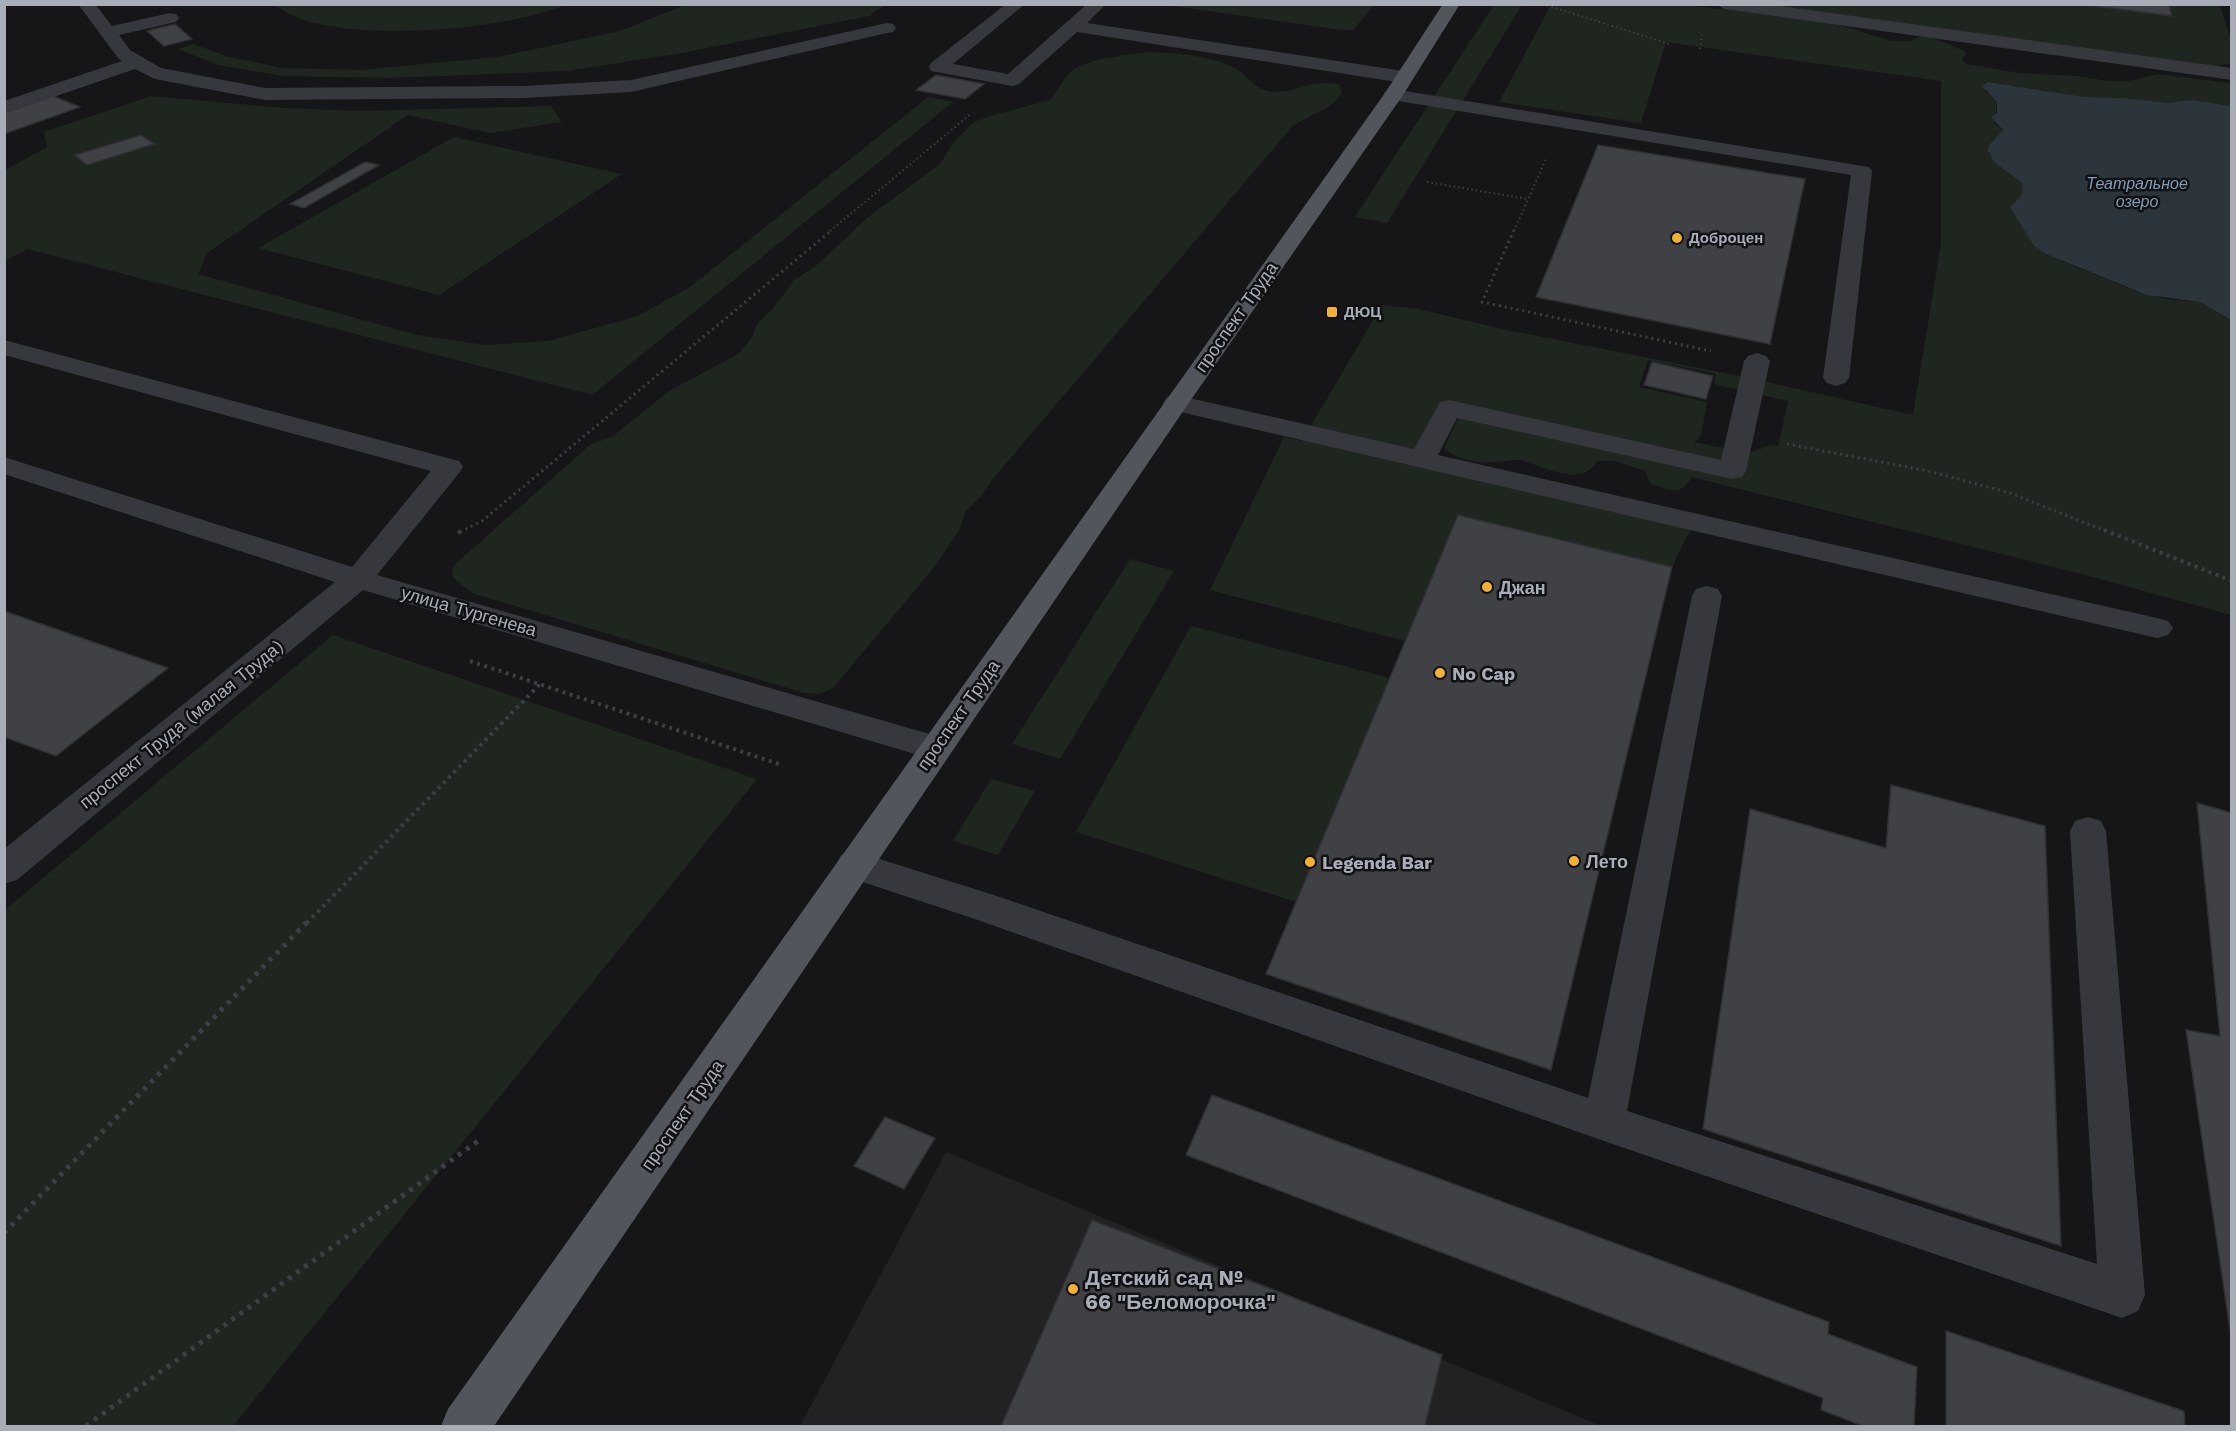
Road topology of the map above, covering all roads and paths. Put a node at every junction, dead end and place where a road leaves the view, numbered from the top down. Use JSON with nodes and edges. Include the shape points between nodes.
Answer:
{"nodes":[{"id":1,"x":86,"y":4,"type":"edge"},
{"id":2,"x":1017,"y":4,"type":"edge"},
{"id":3,"x":1098,"y":4,"type":"edge"},
{"id":4,"x":1452,"y":4,"type":"edge"},
{"id":5,"x":1543,"y":4,"type":"edge"},
{"id":6,"x":1724,"y":4,"type":"edge"},
{"id":7,"x":170,"y":18,"type":"dead end"},
{"id":8,"x":1075,"y":26,"type":"junction"},
{"id":9,"x":887,"y":28,"type":"dead end"},
{"id":10,"x":108,"y":32,"type":"junction"},
{"id":11,"x":1672,"y":45,"type":"dead end"},
{"id":12,"x":137,"y":62,"type":"junction"},
{"id":13,"x":2232,"y":74,"type":"edge"},
{"id":14,"x":1012,"y":80,"type":"junction"},
{"id":15,"x":1398,"y":86,"type":"junction"},
{"id":16,"x":4,"y":108,"type":"edge"},
{"id":17,"x":1562,"y":123,"type":"junction"},
{"id":18,"x":1427,"y":182,"type":"dead end"},
{"id":19,"x":1528,"y":199,"type":"junction"},
{"id":20,"x":4,"y":347,"type":"edge"},
{"id":21,"x":1757,"y":361,"type":"joint"},
{"id":22,"x":1836,"y":378,"type":"dead end"},
{"id":23,"x":1176,"y":403,"type":"junction"},
{"id":24,"x":1740,"y":434,"type":"junction"},
{"id":25,"x":1422,"y":460,"type":"junction"},
{"id":26,"x":4,"y":465,"type":"edge"},
{"id":27,"x":452,"y":536,"type":"dead end"},
{"id":28,"x":358,"y":579,"type":"junction"},
{"id":29,"x":2232,"y":581,"type":"edge"},
{"id":30,"x":1707,"y":596,"type":"dead end"},
{"id":31,"x":2157,"y":628,"type":"dead end"},
{"id":32,"x":461,"y":658,"type":"dead end"},
{"id":33,"x":540,"y":684,"type":"junction"},
{"id":34,"x":935,"y":748,"type":"junction"},
{"id":35,"x":779,"y":764,"type":"dead end"},
{"id":36,"x":2088,"y":831,"type":"dead end"},
{"id":37,"x":854,"y":865,"type":"junction"},
{"id":38,"x":4,"y":870,"type":"edge"},
{"id":39,"x":1604,"y":1122,"type":"junction"},
{"id":40,"x":482,"y":1138,"type":"dead end"},
{"id":41,"x":4,"y":1233,"type":"edge"},
{"id":42,"x":86,"y":1426,"type":"edge"},
{"id":43,"x":465,"y":1426,"type":"edge"}],
"edges":[{"from":1,"to":10,"type":"street"},
{"from":2,"to":14,"type":"street","via":[[938,66]]},
{"from":3,"to":8,"type":"street"},
{"from":4,"to":15,"type":"main road","name":"проспект Труда"},
{"from":5,"to":11,"type":"path"},
{"from":6,"to":13,"type":"street"},
{"from":7,"to":10,"type":"street"},
{"from":8,"to":14,"type":"street"},
{"from":8,"to":15,"type":"street"},
{"from":9,"to":12,"type":"street","via":[[631,86],[525,92],[265,94],[155,73]]},
{"from":10,"to":12,"type":"street","via":[[124,54]]},
{"from":12,"to":16,"type":"street"},
{"from":14,"to":27,"type":"path","via":[[482,522]]},
{"from":15,"to":17,"type":"street"},
{"from":15,"to":23,"type":"main road","name":"проспект Труда"},
{"from":17,"to":19,"type":"path"},
{"from":17,"to":22,"type":"street","via":[[1862,171]]},
{"from":18,"to":19,"type":"path"},
{"from":19,"to":21,"type":"path","via":[[1482,302]]},
{"from":20,"to":28,"type":"street","name":"проспект Труда (малая Труда)","via":[[449,467]]},
{"from":21,"to":24,"type":"street"},
{"from":23,"to":25,"type":"street"},
{"from":23,"to":34,"type":"main road","name":"проспект Труда"},
{"from":24,"to":25,"type":"street","via":[[1732,471],[1449,408]]},
{"from":24,"to":29,"type":"path","via":[[1928,471],[2010,493]]},
{"from":25,"to":31,"type":"street"},
{"from":26,"to":28,"type":"street","name":"улица Тургенева"},
{"from":28,"to":34,"type":"street","name":"улица Тургенева"},
{"from":28,"to":38,"type":"street","name":"проспект Труда (малая Труда)"},
{"from":30,"to":39,"type":"street"},
{"from":32,"to":33,"type":"path"},
{"from":33,"to":35,"type":"path"},
{"from":33,"to":41,"type":"path"},
{"from":34,"to":37,"type":"main road","name":"проспект Труда"},
{"from":36,"to":39,"type":"street","via":[[2122,1295]]},
{"from":37,"to":39,"type":"street"},
{"from":37,"to":43,"type":"main road","name":"проспект Труда"},
{"from":40,"to":42,"type":"path"}]}
